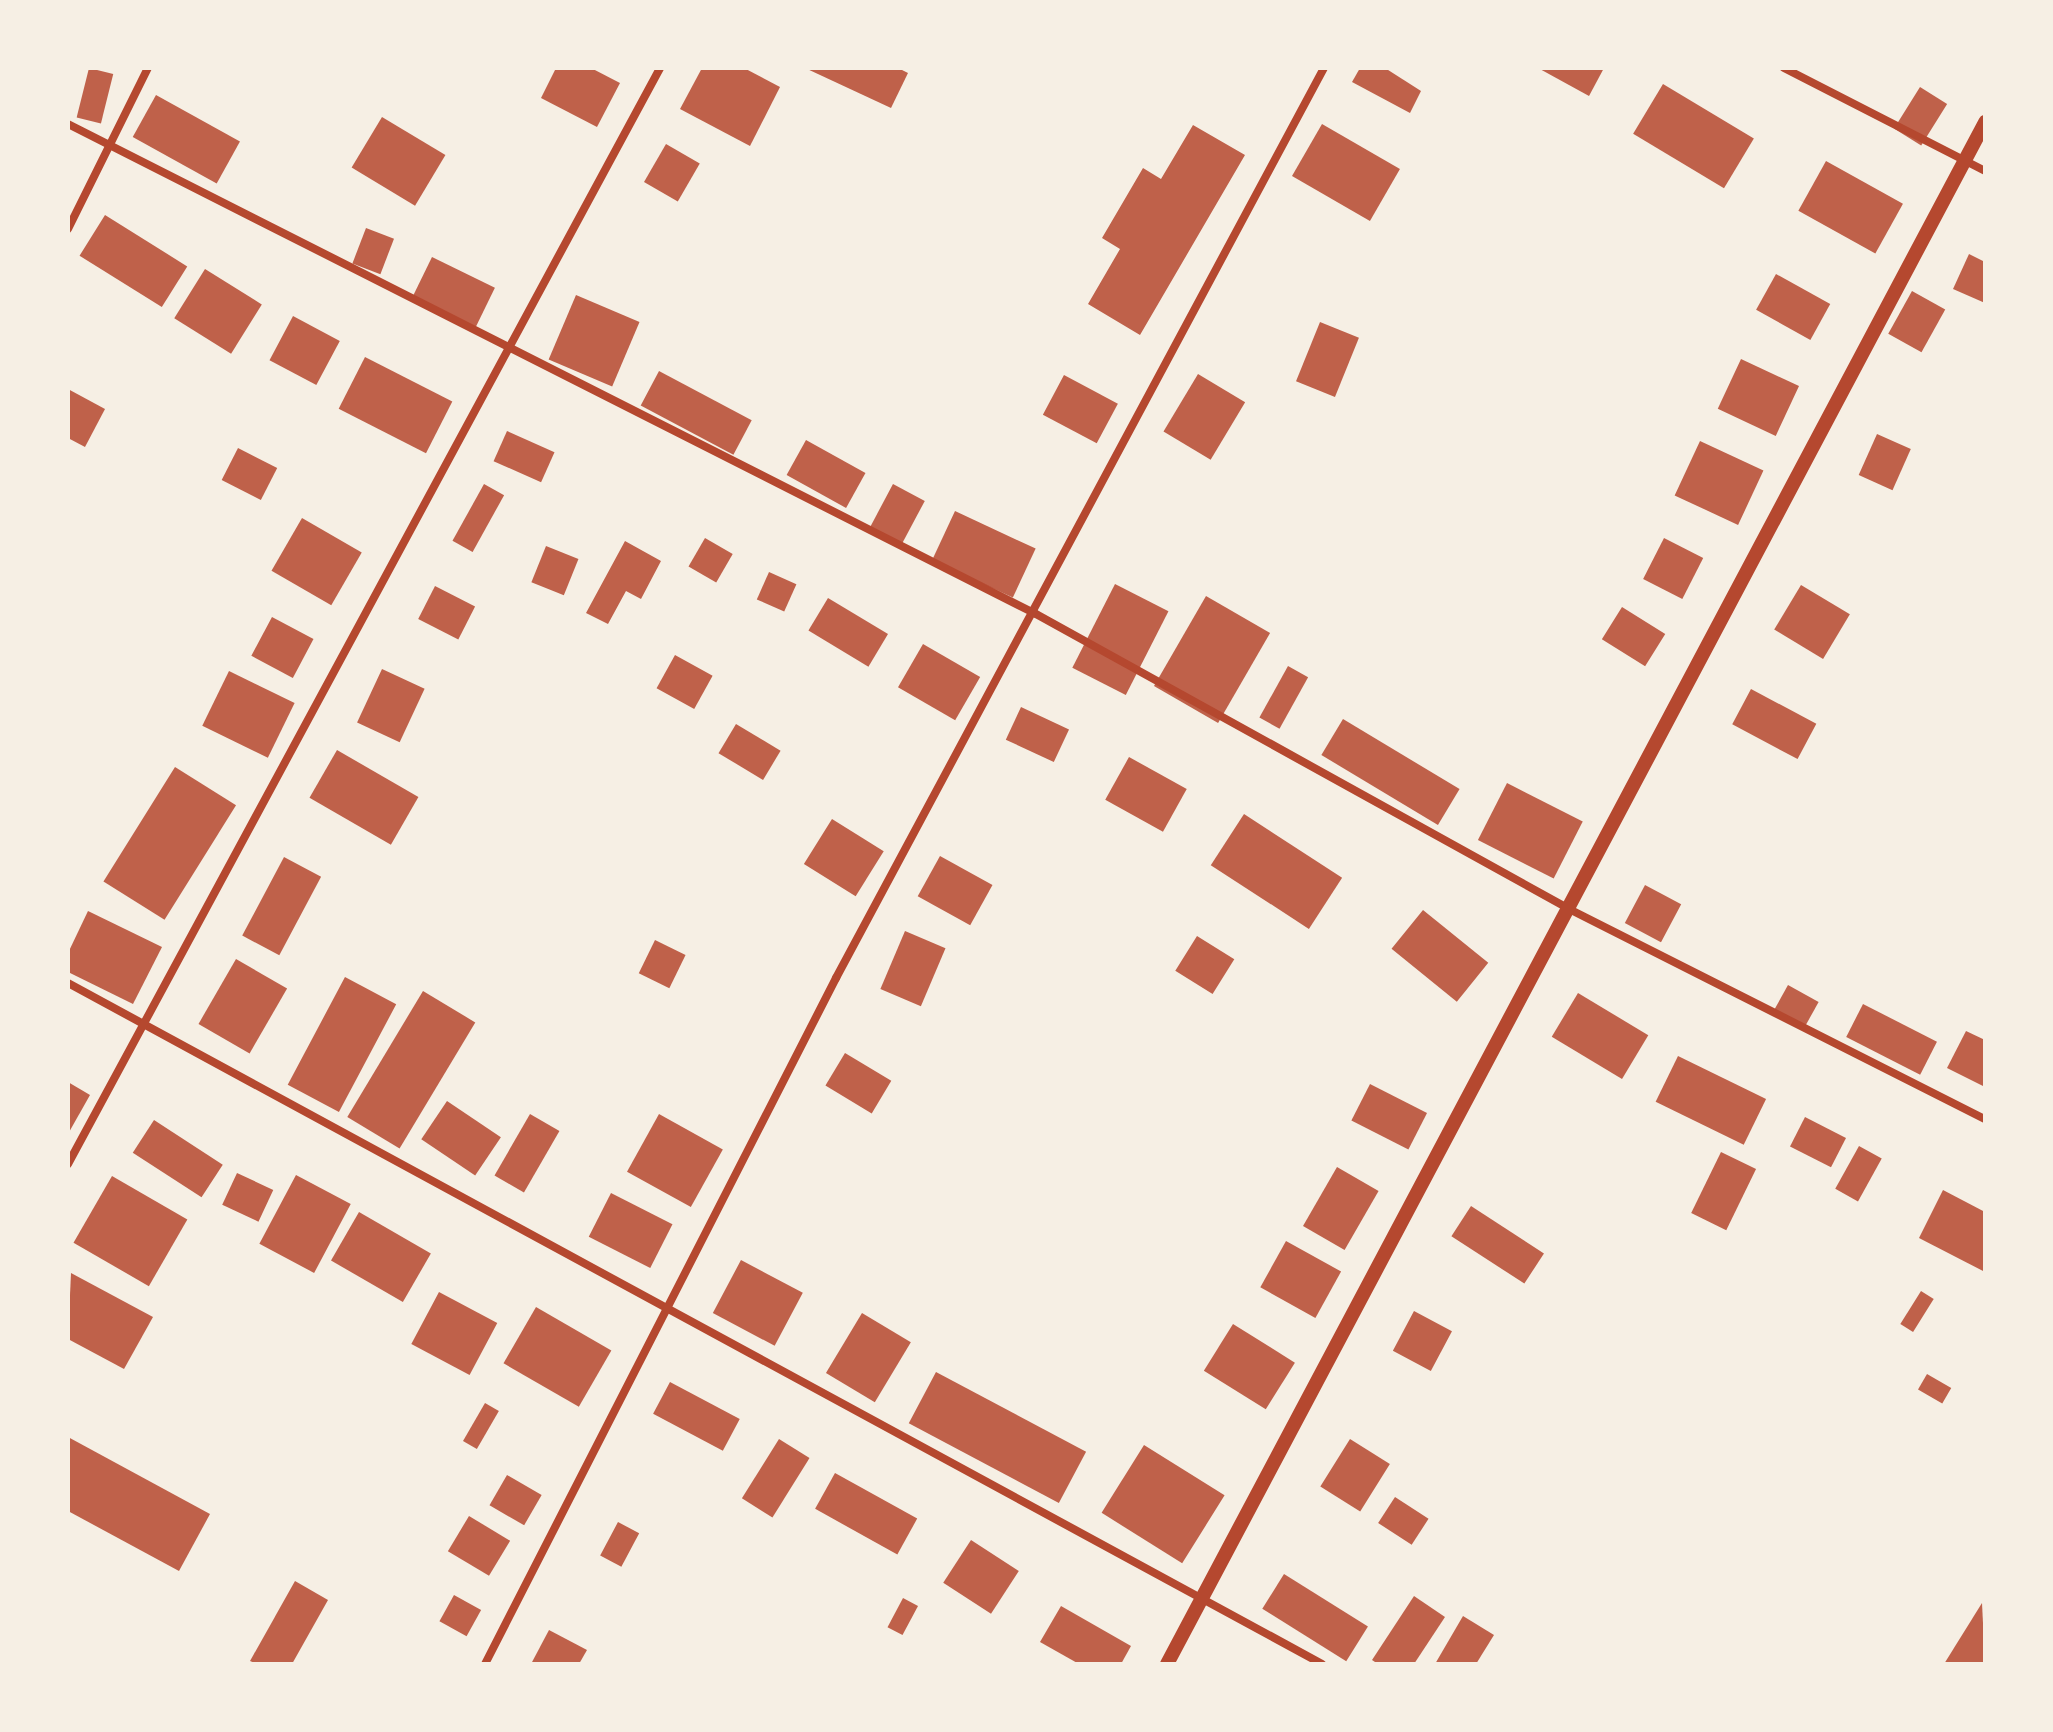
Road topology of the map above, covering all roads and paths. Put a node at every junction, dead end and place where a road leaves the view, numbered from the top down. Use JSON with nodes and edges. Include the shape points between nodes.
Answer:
{"nodes":[{"id":1,"x":148,"y":68,"type":"edge"},
{"id":2,"x":660,"y":68,"type":"edge"},
{"id":3,"x":1324,"y":68,"type":"edge"},
{"id":4,"x":1784,"y":68,"type":"edge"},
{"id":5,"x":1985,"y":122,"type":"edge"},
{"id":6,"x":68,"y":124,"type":"edge"},
{"id":7,"x":110,"y":145,"type":"junction"},
{"id":8,"x":1964,"y":160,"type":"junction"},
{"id":9,"x":1985,"y":171,"type":"edge"},
{"id":10,"x":68,"y":229,"type":"edge"},
{"id":11,"x":511,"y":353,"type":"junction"},
{"id":12,"x":1036,"y":614,"type":"junction"},
{"id":13,"x":1571,"y":910,"type":"junction"},
{"id":14,"x":68,"y":983,"type":"edge"},
{"id":15,"x":143,"y":1021,"type":"junction"},
{"id":16,"x":1985,"y":1119,"type":"edge"},
{"id":17,"x":68,"y":1164,"type":"edge"},
{"id":18,"x":669,"y":1308,"type":"junction"},
{"id":19,"x":1200,"y":1599,"type":"junction"},
{"id":20,"x":485,"y":1664,"type":"edge"},
{"id":21,"x":1167,"y":1664,"type":"edge"},
{"id":22,"x":1322,"y":1664,"type":"edge"}],
"edges":[{"from":1,"to":7,"type":"street"},
{"from":2,"to":11,"type":"street"},
{"from":3,"to":12,"type":"street"},
{"from":4,"to":8,"type":"street"},
{"from":5,"to":8,"type":"street"},
{"from":6,"to":7,"type":"street"},
{"from":7,"to":10,"type":"street"},
{"from":7,"to":11,"type":"street"},
{"from":8,"to":9,"type":"street"},
{"from":8,"to":13,"type":"street"},
{"from":11,"to":12,"type":"street"},
{"from":11,"to":15,"type":"street"},
{"from":12,"to":13,"type":"street"},
{"from":12,"to":18,"type":"street","via":[[836,978]]},
{"from":13,"to":16,"type":"street"},
{"from":13,"to":19,"type":"street"},
{"from":14,"to":15,"type":"street"},
{"from":15,"to":17,"type":"street"},
{"from":15,"to":18,"type":"street"},
{"from":18,"to":19,"type":"street"},
{"from":18,"to":20,"type":"street"},
{"from":19,"to":21,"type":"street"},
{"from":19,"to":22,"type":"street"}]}
